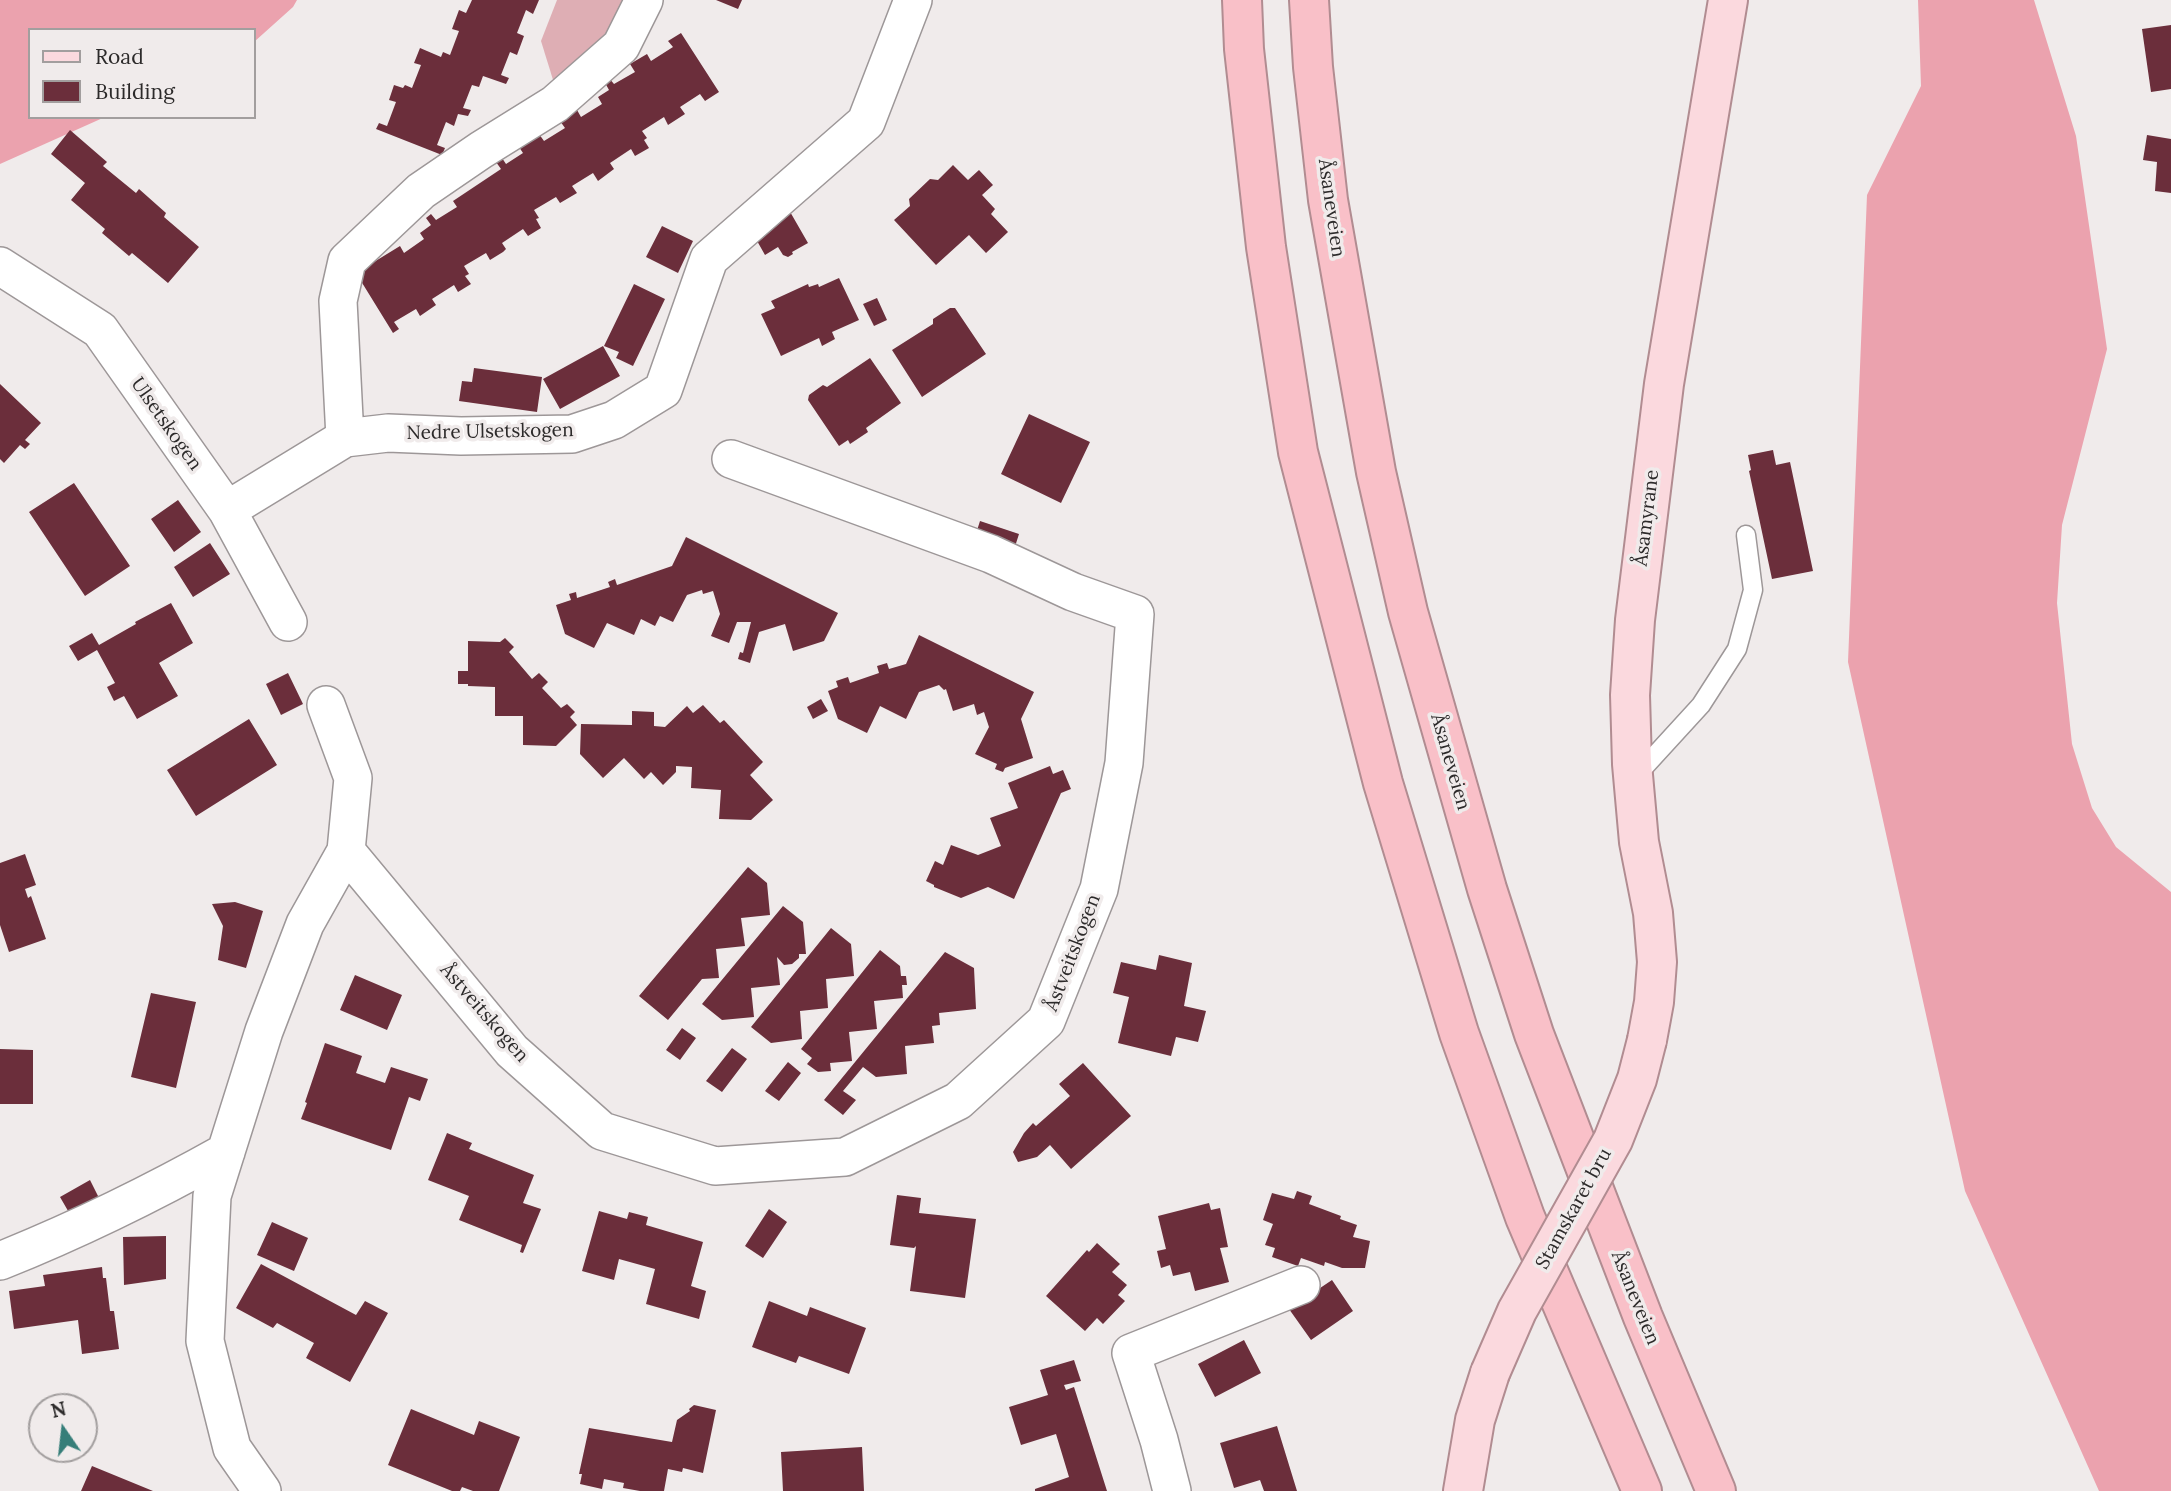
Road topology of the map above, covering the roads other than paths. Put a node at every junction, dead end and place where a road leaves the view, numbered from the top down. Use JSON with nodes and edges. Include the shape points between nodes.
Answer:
{"nodes":[{"id":1,"x":645,"y":0,"type":"edge"},
{"id":2,"x":913,"y":0,"type":"edge"},
{"id":3,"x":1242,"y":0,"type":"edge"},
{"id":4,"x":1309,"y":0,"type":"edge"},
{"id":5,"x":1728,"y":0,"type":"edge"},
{"id":6,"x":0,"y":266,"type":"edge"},
{"id":7,"x":345,"y":438,"type":"junction"},
{"id":8,"x":731,"y":459,"type":"dead end"},
{"id":9,"x":227,"y":510,"type":"junction"},
{"id":10,"x":1746,"y":535,"type":"dead end"},
{"id":11,"x":288,"y":622,"type":"dead end"},
{"id":12,"x":326,"y":705,"type":"dead end"},
{"id":13,"x":1633,"y":780,"type":"junction"},
{"id":14,"x":346,"y":851,"type":"junction"},
{"id":15,"x":1647,"y":1040,"type":"joint"},
{"id":16,"x":226,"y":1152,"type":"junction"},
{"id":17,"x":0,"y":1261,"type":"edge"},
{"id":18,"x":1301,"y":1285,"type":"dead end"},
{"id":19,"x":262,"y":1491,"type":"edge"},
{"id":20,"x":1172,"y":1491,"type":"edge"},
{"id":21,"x":1463,"y":1491,"type":"edge"},
{"id":22,"x":1642,"y":1491,"type":"edge"},
{"id":23,"x":1716,"y":1491,"type":"edge"}],
"edges":[{"from":1,"to":7,"type":"street","via":[[621,46],[574,88],[421,191],[346,261],[338,301]]},
{"from":2,"to":7,"type":"street","name":"Nedre Ulsetskogen","via":[[866,122],[709,259],[663,390],[614,420],[572,434],[388,433]]},
{"from":3,"to":22,"type":"highway","via":[[1266,247],[1298,452],[1383,783],[1459,1033],[1525,1217]]},
{"from":4,"to":23,"type":"highway","name":"Åsaneveien","via":[[1328,200],[1376,472],[1415,638],[1534,1034]]},
{"from":5,"to":13,"type":"main road","name":"Åsamyrane","via":[[1664,384],[1639,581],[1630,695]]},
{"from":6,"to":9,"type":"street","name":"Ulsetskogen","via":[[100,330]]},
{"from":7,"to":9,"type":"street","name":"Nedre Ulsetskogen"},
{"from":8,"to":14,"type":"street","name":"Åstveitskogen","via":[[991,554],[1073,592],[1135,614],[1124,763],[1099,889],[1046,1021],[958,1101],[845,1157],[715,1166],[602,1131],[512,1051]]},
{"from":9,"to":11,"type":"street","name":"Ulsetskogen"},
{"from":10,"to":13,"type":"lane","via":[[1753,590],[1738,649],[1701,705]]},
{"from":12,"to":14,"type":"street","via":[[353,778]]},
{"from":13,"to":15,"type":"main road","name":"Åsamyrane","via":[[1657,962]]},
{"from":14,"to":16,"type":"street","via":[[305,924],[264,1031]]},
{"from":15,"to":21,"type":"main road","name":"Stamskaret bru","bridge":true,"via":[[1613,1140],[1517,1311],[1490,1373],[1475,1420]]},
{"from":16,"to":17,"type":"street","via":[[134,1202]]},
{"from":16,"to":19,"type":"street","via":[[212,1196],[205,1341],[232,1448]]},
{"from":18,"to":20,"type":"street","via":[[1131,1353]]}]}
